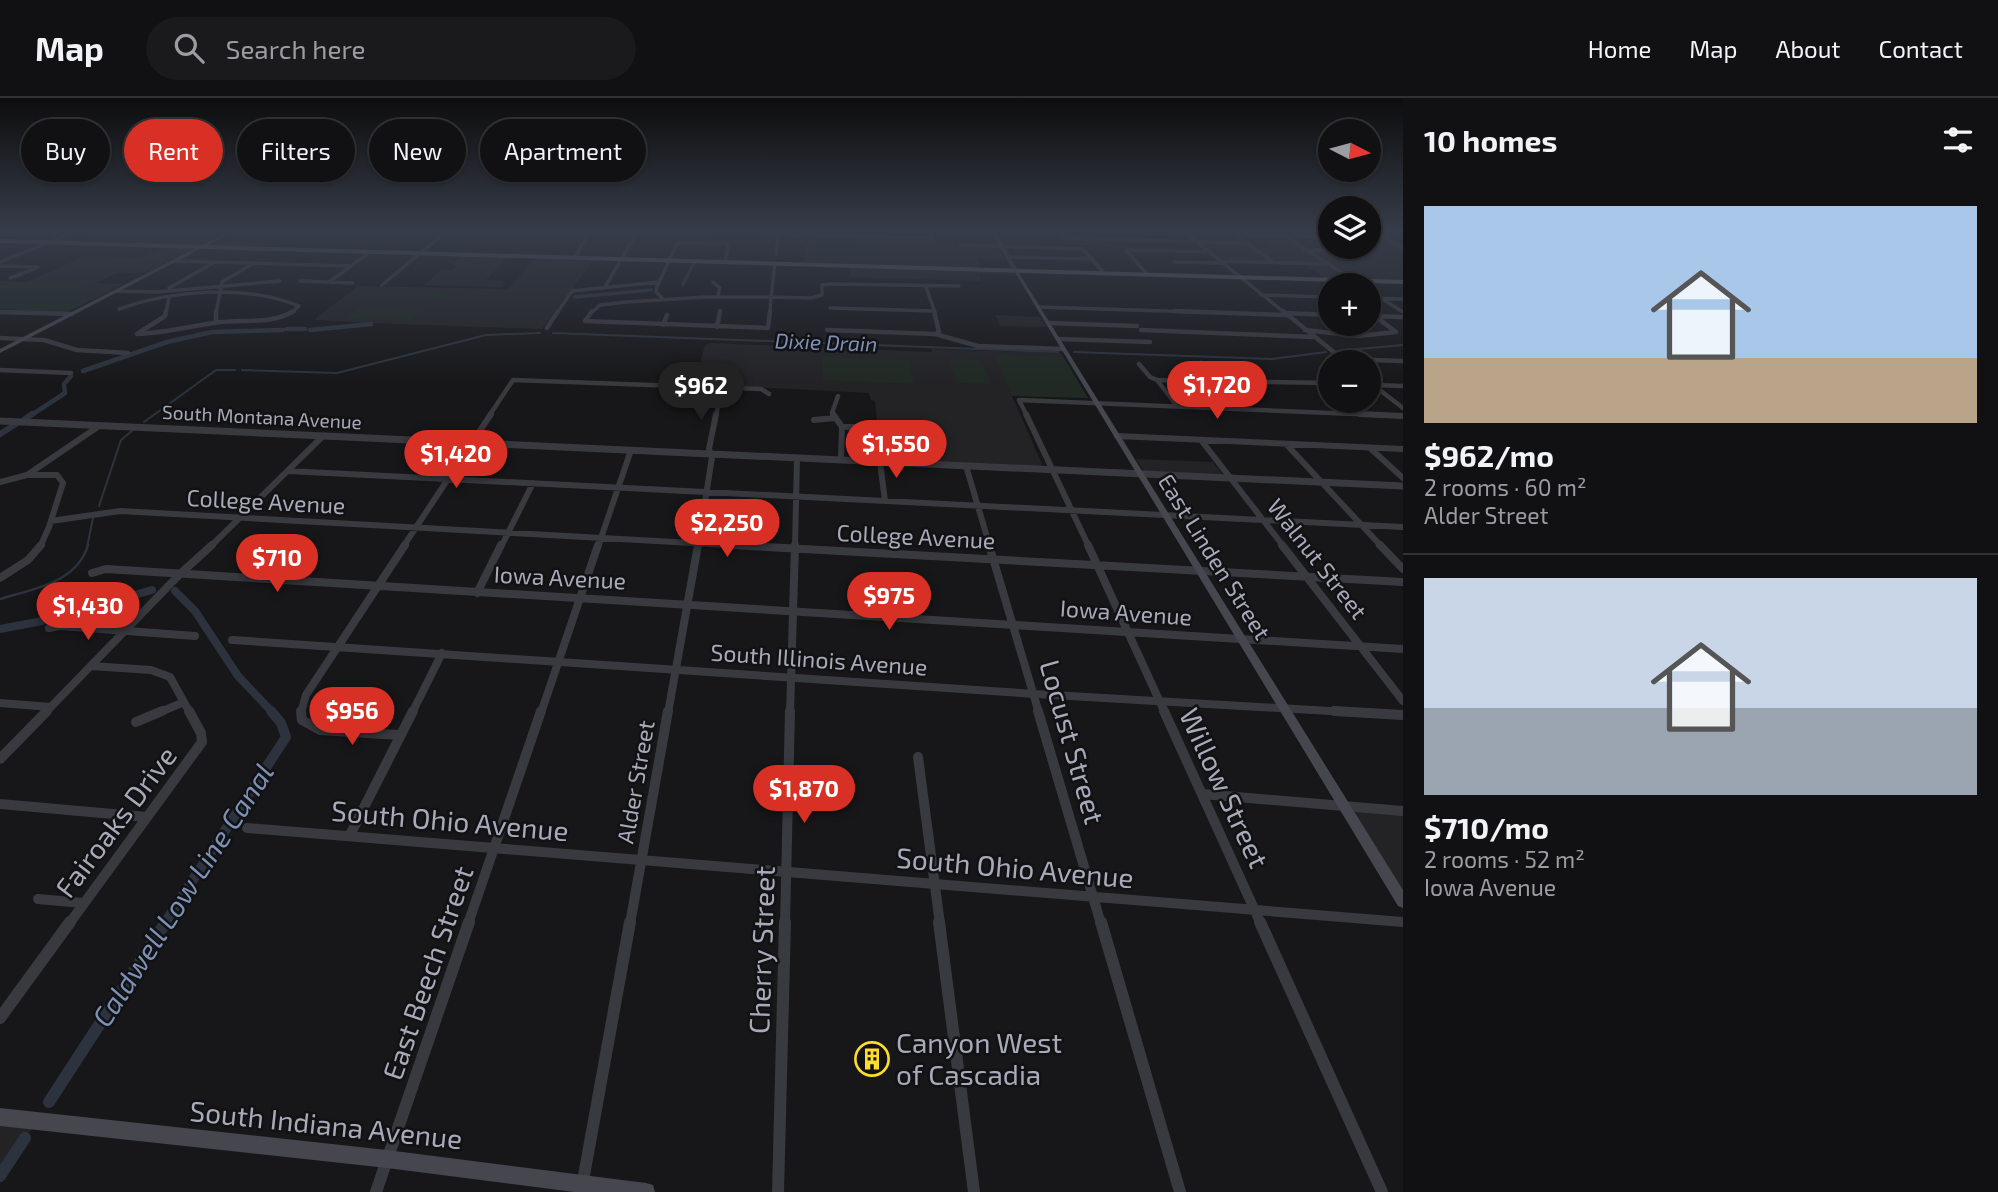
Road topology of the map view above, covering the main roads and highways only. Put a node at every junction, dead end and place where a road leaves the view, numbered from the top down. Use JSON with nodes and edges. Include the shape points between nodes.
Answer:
{"nodes":[{"id":1,"x":135,"y":282,"type":"edge"},
{"id":2,"x":1022,"y":282,"type":"edge"},
{"id":3,"x":0,"y":351,"type":"edge"},
{"id":4,"x":1403,"y":902,"type":"edge"},
{"id":5,"x":0,"y":1117,"type":"edge"},
{"id":6,"x":582,"y":1188,"type":"edge"},
{"id":7,"x":646,"y":1192,"type":"edge"}],
"edges":[{"from":1,"to":3,"type":"main road"},
{"from":2,"to":4,"type":"main road","name":"East Linden Street"},
{"from":5,"to":6,"type":"main road","name":"South Indiana Avenue","via":[[387,1159]]},
{"from":6,"to":7,"type":"main road","name":"South Indiana Avenue"}]}
